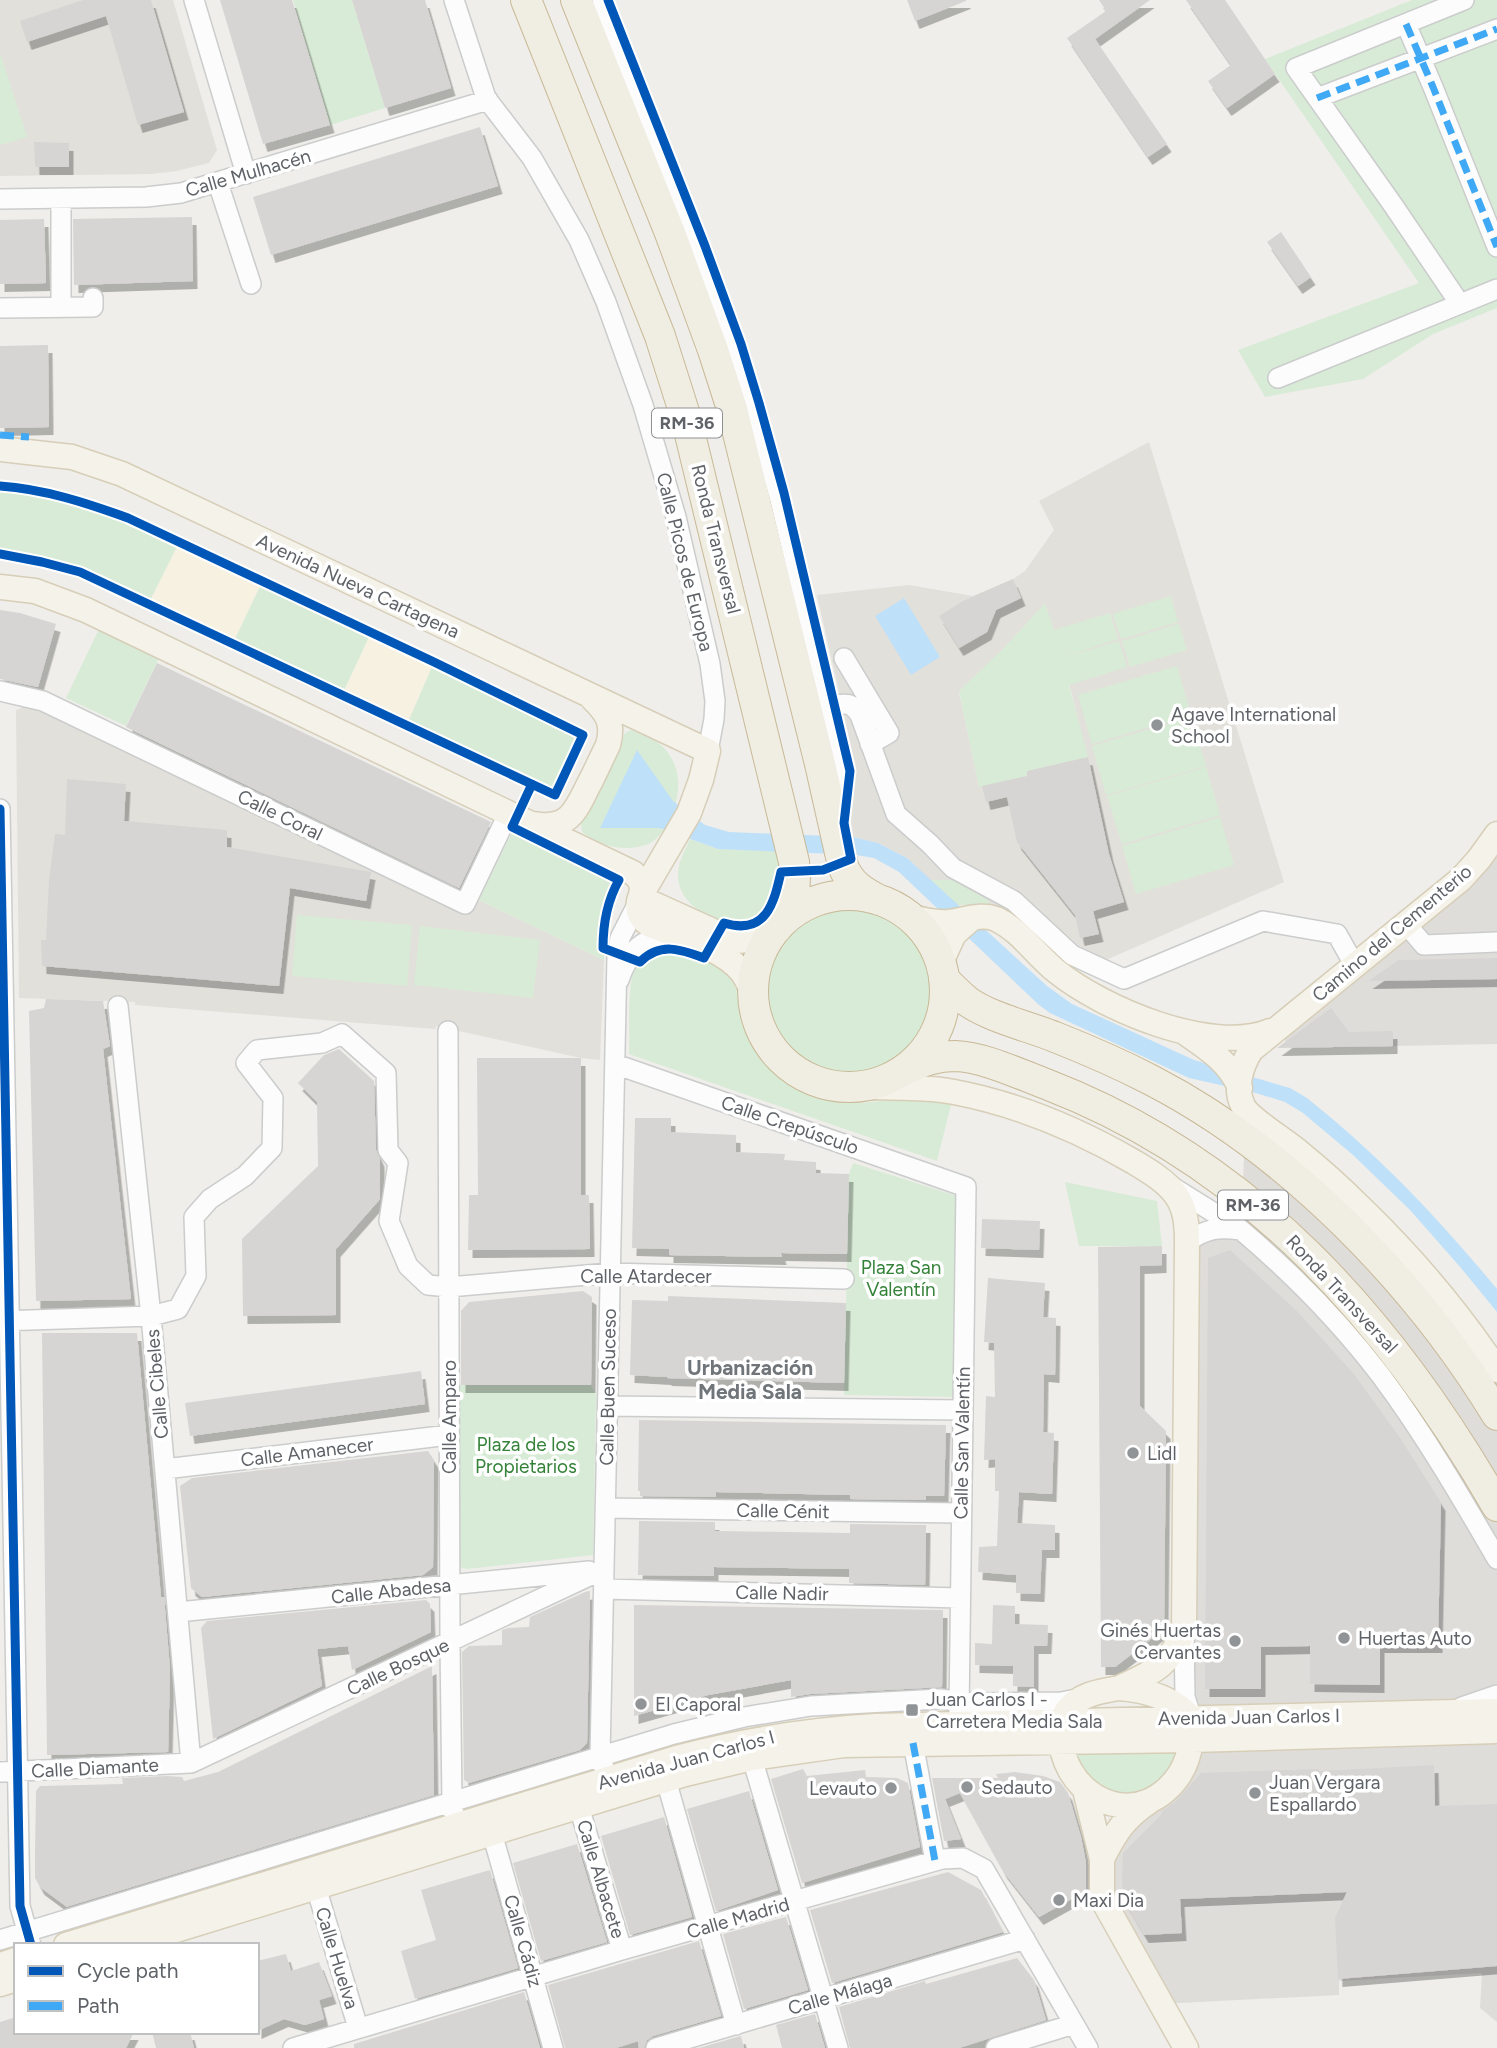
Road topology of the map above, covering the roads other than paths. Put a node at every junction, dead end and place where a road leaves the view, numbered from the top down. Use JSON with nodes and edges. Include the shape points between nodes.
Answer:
{"nodes":[{"id":1,"x":194,"y":0,"type":"edge"},
{"id":2,"x":454,"y":0,"type":"edge"},
{"id":3,"x":526,"y":0,"type":"edge"},
{"id":4,"x":576,"y":0,"type":"edge"},
{"id":5,"x":602,"y":0,"type":"edge"},
{"id":6,"x":1464,"y":0,"type":"edge"},
{"id":7,"x":1406,"y":24,"type":"junction"},
{"id":8,"x":1497,"y":29,"type":"edge"},
{"id":9,"x":1421,"y":59,"type":"junction"},
{"id":10,"x":1317,"y":98,"type":"junction"},
{"id":11,"x":488,"y":100,"type":"junction"},
{"id":12,"x":246,"y":174,"type":"junction"},
{"id":13,"x":218,"y":183,"type":"junction"},
{"id":14,"x":61,"y":198,"type":"junction"},
{"id":15,"x":0,"y":199,"type":"edge"},
{"id":16,"x":1497,"y":247,"type":"edge"},
{"id":17,"x":251,"y":284,"type":"dead end"},
{"id":18,"x":1497,"y":289,"type":"edge"},
{"id":19,"x":93,"y":298,"type":"dead end"},
{"id":20,"x":1460,"y":304,"type":"junction"},
{"id":21,"x":61,"y":306,"type":"junction"},
{"id":22,"x":0,"y":307,"type":"edge"},
{"id":23,"x":1278,"y":377,"type":"dead end"},
{"id":24,"x":0,"y":449,"type":"edge"},
{"id":25,"x":0,"y":587,"type":"edge"},
{"id":26,"x":844,"y":658,"type":"dead end"},
{"id":27,"x":0,"y":691,"type":"edge"},
{"id":28,"x":592,"y":698,"type":"junction"},
{"id":29,"x":829,"y":706,"type":"junction"},
{"id":30,"x":870,"y":744,"type":"junction"},
{"id":31,"x":708,"y":751,"type":"junction"},
{"id":32,"x":0,"y":809,"type":"edge"},
{"id":33,"x":509,"y":813,"type":"junction"},
{"id":34,"x":533,"y":824,"type":"junction"},
{"id":35,"x":1497,"y":834,"type":"edge"},
{"id":36,"x":838,"y":841,"type":"junction"},
{"id":37,"x":671,"y":846,"type":"junction"},
{"id":38,"x":640,"y":898,"type":"junction"},
{"id":39,"x":879,"y":900,"type":"junction"},
{"id":40,"x":907,"y":915,"type":"junction"},
{"id":41,"x":972,"y":918,"type":"junction"},
{"id":42,"x":1406,"y":924,"type":"junction"},
{"id":43,"x":685,"y":929,"type":"junction"},
{"id":44,"x":775,"y":931,"type":"junction"},
{"id":45,"x":1497,"y":943,"type":"edge"},
{"id":46,"x":1355,"y":966,"type":"junction"},
{"id":47,"x":942,"y":971,"type":"junction"},
{"id":48,"x":2,"y":986,"type":"edge"},
{"id":49,"x":616,"y":995,"type":"junction"},
{"id":50,"x":118,"y":1006,"type":"dead end"},
{"id":51,"x":755,"y":1007,"type":"junction"},
{"id":52,"x":1280,"y":1027,"type":"junction"},
{"id":53,"x":448,"y":1031,"type":"dead end"},
{"id":54,"x":1183,"y":1031,"type":"junction"},
{"id":55,"x":615,"y":1064,"type":"junction"},
{"id":56,"x":904,"y":1070,"type":"junction"},
{"id":57,"x":852,"y":1087,"type":"junction"},
{"id":58,"x":1240,"y":1088,"type":"junction"},
{"id":59,"x":3,"y":1091,"type":"edge"},
{"id":60,"x":1164,"y":1182,"type":"junction"},
{"id":61,"x":966,"y":1186,"type":"joint"},
{"id":62,"x":4,"y":1206,"type":"edge"},
{"id":63,"x":1241,"y":1230,"type":"junction"},
{"id":64,"x":1187,"y":1242,"type":"junction"},
{"id":65,"x":610,"y":1273,"type":"junction"},
{"id":66,"x":844,"y":1279,"type":"dead end"},
{"id":67,"x":449,"y":1287,"type":"junction"},
{"id":68,"x":151,"y":1316,"type":"junction"},
{"id":69,"x":5,"y":1321,"type":"edge"},
{"id":70,"x":1497,"y":1370,"type":"edge"},
{"id":71,"x":608,"y":1406,"type":"junction"},
{"id":72,"x":963,"y":1410,"type":"junction"},
{"id":73,"x":1497,"y":1415,"type":"edge"},
{"id":74,"x":449,"y":1435,"type":"junction"},
{"id":75,"x":6,"y":1438,"type":"edge"},
{"id":76,"x":165,"y":1469,"type":"junction"},
{"id":77,"x":1497,"y":1506,"type":"edge"},
{"id":78,"x":606,"y":1508,"type":"junction"},
{"id":79,"x":961,"y":1513,"type":"junction"},
{"id":80,"x":7,"y":1551,"type":"edge"},
{"id":81,"x":1497,"y":1559,"type":"edge"},
{"id":82,"x":604,"y":1579,"type":"junction"},
{"id":83,"x":450,"y":1585,"type":"junction"},
{"id":84,"x":960,"y":1598,"type":"junction"},
{"id":85,"x":178,"y":1612,"type":"junction"},
{"id":86,"x":1184,"y":1630,"type":"junction"},
{"id":87,"x":450,"y":1643,"type":"junction"},
{"id":88,"x":8,"y":1661,"type":"edge"},
{"id":89,"x":1119,"y":1688,"type":"junction"},
{"id":90,"x":1497,"y":1695,"type":"edge"},
{"id":91,"x":1083,"y":1698,"type":"junction"},
{"id":92,"x":959,"y":1700,"type":"junction"},
{"id":93,"x":1497,"y":1711,"type":"edge"},
{"id":94,"x":1447,"y":1712,"type":"junction"},
{"id":95,"x":1192,"y":1729,"type":"junction"},
{"id":96,"x":1497,"y":1731,"type":"edge"},
{"id":97,"x":1061,"y":1732,"type":"junction"},
{"id":98,"x":960,"y":1734,"type":"junction"},
{"id":99,"x":914,"y":1743,"type":"junction"},
{"id":100,"x":752,"y":1758,"type":"junction"},
{"id":101,"x":191,"y":1763,"type":"junction"},
{"id":102,"x":604,"y":1768,"type":"junction"},
{"id":103,"x":9,"y":1772,"type":"edge"},
{"id":104,"x":666,"y":1780,"type":"junction"},
{"id":105,"x":1081,"y":1786,"type":"junction"},
{"id":106,"x":1153,"y":1799,"type":"junction"},
{"id":107,"x":579,"y":1807,"type":"junction"},
{"id":108,"x":454,"y":1814,"type":"junction"},
{"id":109,"x":492,"y":1833,"type":"junction"},
{"id":110,"x":1102,"y":1859,"type":"junction"},
{"id":111,"x":935,"y":1861,"type":"junction"},
{"id":112,"x":313,"y":1879,"type":"junction"},
{"id":113,"x":795,"y":1902,"type":"junction"},
{"id":114,"x":50,"y":1924,"type":"junction"},
{"id":115,"x":708,"y":1927,"type":"junction"},
{"id":116,"x":29,"y":1938,"type":"edge"},
{"id":117,"x":1025,"y":1940,"type":"junction"},
{"id":118,"x":72,"y":1943,"type":"edge"},
{"id":119,"x":133,"y":1943,"type":"edge"},
{"id":120,"x":5,"y":1946,"type":"edge"},
{"id":121,"x":622,"y":1950,"type":"junction"},
{"id":122,"x":0,"y":1965,"type":"edge"},
{"id":123,"x":533,"y":1978,"type":"junction"},
{"id":124,"x":824,"y":1999,"type":"junction"},
{"id":125,"x":1074,"y":2024,"type":"junction"},
{"id":126,"x":736,"y":2025,"type":"junction"},
{"id":127,"x":358,"y":2028,"type":"junction"},
{"id":128,"x":293,"y":2048,"type":"edge"},
{"id":129,"x":553,"y":2048,"type":"edge"},
{"id":130,"x":656,"y":2048,"type":"edge"},
{"id":131,"x":838,"y":2048,"type":"edge"},
{"id":132,"x":996,"y":2048,"type":"edge"},
{"id":133,"x":1088,"y":2048,"type":"edge"},
{"id":134,"x":1186,"y":2048,"type":"edge"}],
"edges":[{"from":1,"to":12,"type":"street"},
{"from":2,"to":11,"type":"street","name":"Calle Picos de Europa"},
{"from":3,"to":44,"type":"highway","name":"Ronda Transversal","number":"RM-36","via":[[660,336],[686,418],[794,862],[794,898]]},
{"from":4,"to":36,"type":"highway","number":"RM-36","via":[[670,233],[732,409]]},
{"from":5,"to":29,"type":"street","via":[[738,351],[780,500]]},
{"from":6,"to":7,"type":"street"},
{"from":7,"to":9,"type":"street"},
{"from":7,"to":10,"type":"street","via":[[1296,68]]},
{"from":8,"to":9,"type":"street"},
{"from":9,"to":10,"type":"street"},
{"from":9,"to":16,"type":"street"},
{"from":10,"to":20,"type":"street"},
{"from":11,"to":12,"type":"street","name":"Calle Mulhacén"},
{"from":11,"to":31,"type":"street","name":"Calle Picos de Europa","via":[[532,158],[574,230],[643,405],[676,517],[710,664],[715,701]]},
{"from":12,"to":13,"type":"street","name":"Calle Mulhacén"},
{"from":13,"to":14,"type":"street","name":"Calle Mulhacén","via":[[164,195]]},
{"from":13,"to":17,"type":"street"},
{"from":14,"to":15,"type":"street","name":"Calle Mulhacén"},
{"from":14,"to":21,"type":"street"},
{"from":18,"to":20,"type":"street"},
{"from":19,"to":21,"type":"street","via":[[93,307]]},
{"from":20,"to":23,"type":"street"},
{"from":21,"to":22,"type":"street"},
{"from":24,"to":28,"type":"main road","name":"Avenida Nueva Cartagena","via":[[72,457],[122,474]]},
{"from":25,"to":33,"type":"main road","via":[[34,590],[67,602]]},
{"from":26,"to":30,"type":"street","via":[[889,733]]},
{"from":27,"to":33,"type":"street","name":"Calle Coral","via":[[43,701],[465,904]]},
{"from":28,"to":31,"type":"main road","name":"Avenida Nueva Cartagena"},
{"from":28,"to":34,"type":"main road","via":[[608,718],[608,745],[571,816],[556,824]]},
{"from":29,"to":30,"type":"street","via":[[854,706]]},
{"from":29,"to":36,"type":"street","via":[[841,763]]},
{"from":30,"to":46,"type":"street","via":[[896,814],[953,868],[1014,901],[1072,956],[1124,979],[1263,921],[1337,934]]},
{"from":31,"to":37,"type":"main road","via":[[694,800]]},
{"from":32,"to":48,"type":"street"},
{"from":33,"to":34,"type":"main road"},
{"from":34,"to":38,"type":"main road","via":[[633,873],[642,884]]},
{"from":35,"to":42,"type":"main road","name":"Camino del Cementerio","via":[[1461,879]]},
{"from":36,"to":39,"type":"highway","number":"RM-36","via":[[851,881]]},
{"from":37,"to":38,"type":"main road"},
{"from":37,"to":43,"type":"main road","via":[[666,888]]},
{"from":38,"to":43,"type":"main road"},
{"from":38,"to":49,"type":"street","name":"Calle Buen Suceso","via":[[618,947]]},
{"from":39,"to":40,"type":"highway","number":"RM-36"},
{"from":39,"to":44,"type":"highway","number":"RM-36","via":[[853,895],[826,898],[802,908]]},
{"from":40,"to":41,"type":"main road","via":[[937,922]]},
{"from":40,"to":47,"type":"highway","number":"RM-36","via":[[930,940]]},
{"from":41,"to":47,"type":"main road","via":[[954,934]]},
{"from":41,"to":54,"type":"main road","via":[[1000,921],[1080,988],[1129,1013]]},
{"from":42,"to":45,"type":"street","via":[[1424,944]]},
{"from":42,"to":46,"type":"main road","name":"Camino del Cementerio"},
{"from":43,"to":44,"type":"main road","via":[[742,942]]},
{"from":43,"to":49,"type":"street","via":[[641,944],[627,960]]},
{"from":43,"to":51,"type":"main road","via":[[733,963],[747,979]]},
{"from":44,"to":51,"type":"highway","number":"RM-36","via":[[758,962]]},
{"from":46,"to":52,"type":"main road","name":"Camino del Cementerio"},
{"from":47,"to":56,"type":"highway","number":"RM-36","via":[[944,1001],[935,1034]]},
{"from":47,"to":73,"type":"highway","number":"RM-36","via":[[975,1005],[1087,1049],[1161,1086],[1226,1125],[1291,1175],[1323,1202],[1410,1297],[1455,1352]]},
{"from":48,"to":59,"type":"street"},
{"from":49,"to":55,"type":"street","name":"Calle Buen Suceso"},
{"from":50,"to":68,"type":"street","name":"Calle Cibeles"},
{"from":51,"to":57,"type":"highway","number":"RM-36","via":[[768,1041],[786,1063],[817,1082]]},
{"from":52,"to":54,"type":"main road","via":[[1232,1039]]},
{"from":52,"to":58,"type":"main road","name":"Camino del Cementerio","via":[[1247,1057],[1240,1072]]},
{"from":53,"to":67,"type":"street","name":"Calle Amparo"},
{"from":54,"to":58,"type":"main road","via":[[1218,1057]]},
{"from":55,"to":61,"type":"street","name":"Calle Crepúsculo"},
{"from":55,"to":65,"type":"street","name":"Calle Buen Suceso"},
{"from":56,"to":57,"type":"highway","number":"RM-36","via":[[882,1081]]},
{"from":56,"to":77,"type":"highway","name":"Ronda Transversal","number":"RM-36","via":[[954,1056],[1018,1073],[1127,1121],[1233,1189],[1281,1228],[1382,1334],[1444,1419]]},
{"from":57,"to":60,"type":"main road","via":[[942,1091],[1008,1106],[1076,1132]]},
{"from":58,"to":70,"type":"main road","via":[[1245,1109],[1386,1233]]},
{"from":59,"to":62,"type":"street"},
{"from":60,"to":63,"type":"street"},
{"from":60,"to":64,"type":"main road","via":[[1183,1210]]},
{"from":61,"to":72,"type":"street","name":"Calle San Valentín"},
{"from":62,"to":69,"type":"street"},
{"from":63,"to":64,"type":"street","via":[[1212,1228]]},
{"from":63,"to":81,"type":"street","via":[[1312,1297],[1383,1378]]},
{"from":64,"to":86,"type":"main road"},
{"from":65,"to":66,"type":"street","name":"Calle Atardecer"},
{"from":65,"to":67,"type":"street","name":"Calle Atardecer"},
{"from":65,"to":71,"type":"street","name":"Calle Buen Suceso"},
{"from":67,"to":68,"type":"street","via":[[428,1285],[408,1266],[390,1221],[398,1163],[388,1150],[386,1073],[342,1034],[322,1043],[257,1050],[246,1063],[273,1098],[272,1149],[194,1217],[196,1276],[178,1309]]},
{"from":67,"to":74,"type":"street","name":"Calle Amparo"},
{"from":68,"to":69,"type":"street"},
{"from":68,"to":76,"type":"street","name":"Calle Cibeles"},
{"from":69,"to":75,"type":"street"},
{"from":71,"to":72,"type":"street"},
{"from":71,"to":78,"type":"street","name":"Calle Buen Suceso"},
{"from":72,"to":79,"type":"street","name":"Calle San Valentín"},
{"from":74,"to":76,"type":"street","name":"Calle Amanecer"},
{"from":74,"to":83,"type":"street","name":"Calle Amparo"},
{"from":75,"to":80,"type":"street"},
{"from":76,"to":85,"type":"street","name":"Calle Cibeles"},
{"from":78,"to":79,"type":"street","name":"Calle Cénit"},
{"from":78,"to":82,"type":"street","name":"Calle Buen Suceso"},
{"from":79,"to":84,"type":"street","name":"Calle San Valentín"},
{"from":80,"to":88,"type":"street"},
{"from":82,"to":83,"type":"street","name":"Calle Abadesa"},
{"from":82,"to":84,"type":"street","name":"Calle Nadir"},
{"from":82,"to":87,"type":"street","name":"Calle Bosque"},
{"from":82,"to":102,"type":"street","name":"Calle Buen Suceso"},
{"from":83,"to":85,"type":"street","name":"Calle Abadesa"},
{"from":83,"to":87,"type":"street","name":"Calle Amparo"},
{"from":84,"to":92,"type":"street","name":"Calle San Valentín"},
{"from":85,"to":101,"type":"street","name":"Calle Cibeles"},
{"from":86,"to":89,"type":"main road","via":[[1172,1656]]},
{"from":86,"to":95,"type":"street","via":[[1185,1697]]},
{"from":87,"to":101,"type":"street","name":"Calle Bosque"},
{"from":87,"to":108,"type":"street","name":"Calle Amparo"},
{"from":88,"to":103,"type":"street"},
{"from":89,"to":91,"type":"main road"},
{"from":89,"to":95,"type":"main road","via":[[1165,1699],[1185,1711]]},
{"from":90,"to":94,"type":"street"},
{"from":91,"to":92,"type":"street","name":"Avenida Juan Carlos I","via":[[1032,1703]]},
{"from":91,"to":97,"type":"main road","via":[[1067,1710]]},
{"from":92,"to":98,"type":"street","name":"Calle San Valentín"},
{"from":92,"to":102,"type":"street","name":"Avenida Juan Carlos I","via":[[841,1704],[710,1724]]},
{"from":93,"to":94,"type":"main road","name":"Avenida Juan Carlos I"},
{"from":94,"to":95,"type":"main road","name":"Avenida Juan Carlos I"},
{"from":95,"to":96,"type":"main road","name":"Avenida Juan Carlos I"},
{"from":95,"to":97,"type":"main road","name":"Avenida Juan Carlos I"},
{"from":95,"to":106,"type":"main road","via":[[1188,1760],[1180,1776]]},
{"from":97,"to":98,"type":"main road","name":"Avenida Juan Carlos I"},
{"from":97,"to":105,"type":"main road","via":[[1066,1761]]},
{"from":98,"to":99,"type":"main road","name":"Avenida Juan Carlos I"},
{"from":98,"to":102,"type":"main road","name":"Avenida Juan Carlos I","via":[[874,1726],[814,1730]]},
{"from":98,"to":105,"type":"main road","via":[[1006,1758],[1042,1758]]},
{"from":99,"to":100,"type":"main road","name":"Avenida Juan Carlos I","via":[[835,1746]]},
{"from":99,"to":111,"type":"street"},
{"from":100,"to":104,"type":"main road","name":"Avenida Juan Carlos I"},
{"from":100,"to":113,"type":"street"},
{"from":101,"to":103,"type":"street","name":"Calle Diamante"},
{"from":102,"to":108,"type":"main road","name":"Avenida Juan Carlos I"},
{"from":103,"to":116,"type":"street","via":[[20,1906]]},
{"from":104,"to":107,"type":"main road","name":"Avenida Juan Carlos I"},
{"from":104,"to":115,"type":"street"},
{"from":105,"to":106,"type":"main road","via":[[1101,1800],[1122,1804]]},
{"from":105,"to":110,"type":"main road"},
{"from":106,"to":110,"type":"main road","via":[[1122,1823]]},
{"from":107,"to":109,"type":"main road","name":"Avenida Juan Carlos I"},
{"from":107,"to":121,"type":"street","name":"Calle Albacete"},
{"from":108,"to":112,"type":"main road","name":"Avenida Juan Carlos I"},
{"from":108,"to":114,"type":"street","name":"Avenida Juan Carlos I"},
{"from":109,"to":112,"type":"main road","name":"Avenida Juan Carlos I"},
{"from":109,"to":123,"type":"street","name":"Calle Cádiz"},
{"from":110,"to":134,"type":"main road","via":[[1105,1904]]},
{"from":111,"to":113,"type":"street","name":"Calle Madrid"},
{"from":111,"to":117,"type":"street","name":"Calle Madrid","via":[[963,1858],[984,1869]]},
{"from":112,"to":118,"type":"main road","name":"Avenida Juan Carlos I"},
{"from":112,"to":119,"type":"main road","name":"Avenida Juan Carlos I"},
{"from":112,"to":127,"type":"street","name":"Calle Huelva"},
{"from":113,"to":115,"type":"street","name":"Calle Madrid"},
{"from":113,"to":124,"type":"street"},
{"from":114,"to":116,"type":"street","name":"Avenida Juan Carlos I"},
{"from":114,"to":118,"type":"street"},
{"from":115,"to":121,"type":"street","name":"Calle Madrid"},
{"from":115,"to":126,"type":"street"},
{"from":116,"to":120,"type":"street","name":"Avenida Juan Carlos I"},
{"from":117,"to":124,"type":"street","name":"Calle Málaga"},
{"from":117,"to":125,"type":"street","name":"Calle Madrid"},
{"from":120,"to":122,"type":"main road","name":"Avenida Juan Carlos I"},
{"from":121,"to":123,"type":"street","name":"Calle Madrid"},
{"from":123,"to":127,"type":"street","name":"Calle Madrid"},
{"from":123,"to":129,"type":"street","name":"Calle Cádiz"},
{"from":124,"to":126,"type":"street","name":"Calle Málaga"},
{"from":124,"to":131,"type":"street"},
{"from":125,"to":132,"type":"street"},
{"from":125,"to":133,"type":"street","name":"Calle Madrid"},
{"from":126,"to":130,"type":"street","name":"Calle Málaga"},
{"from":127,"to":128,"type":"street","name":"Calle Madrid"}]}
